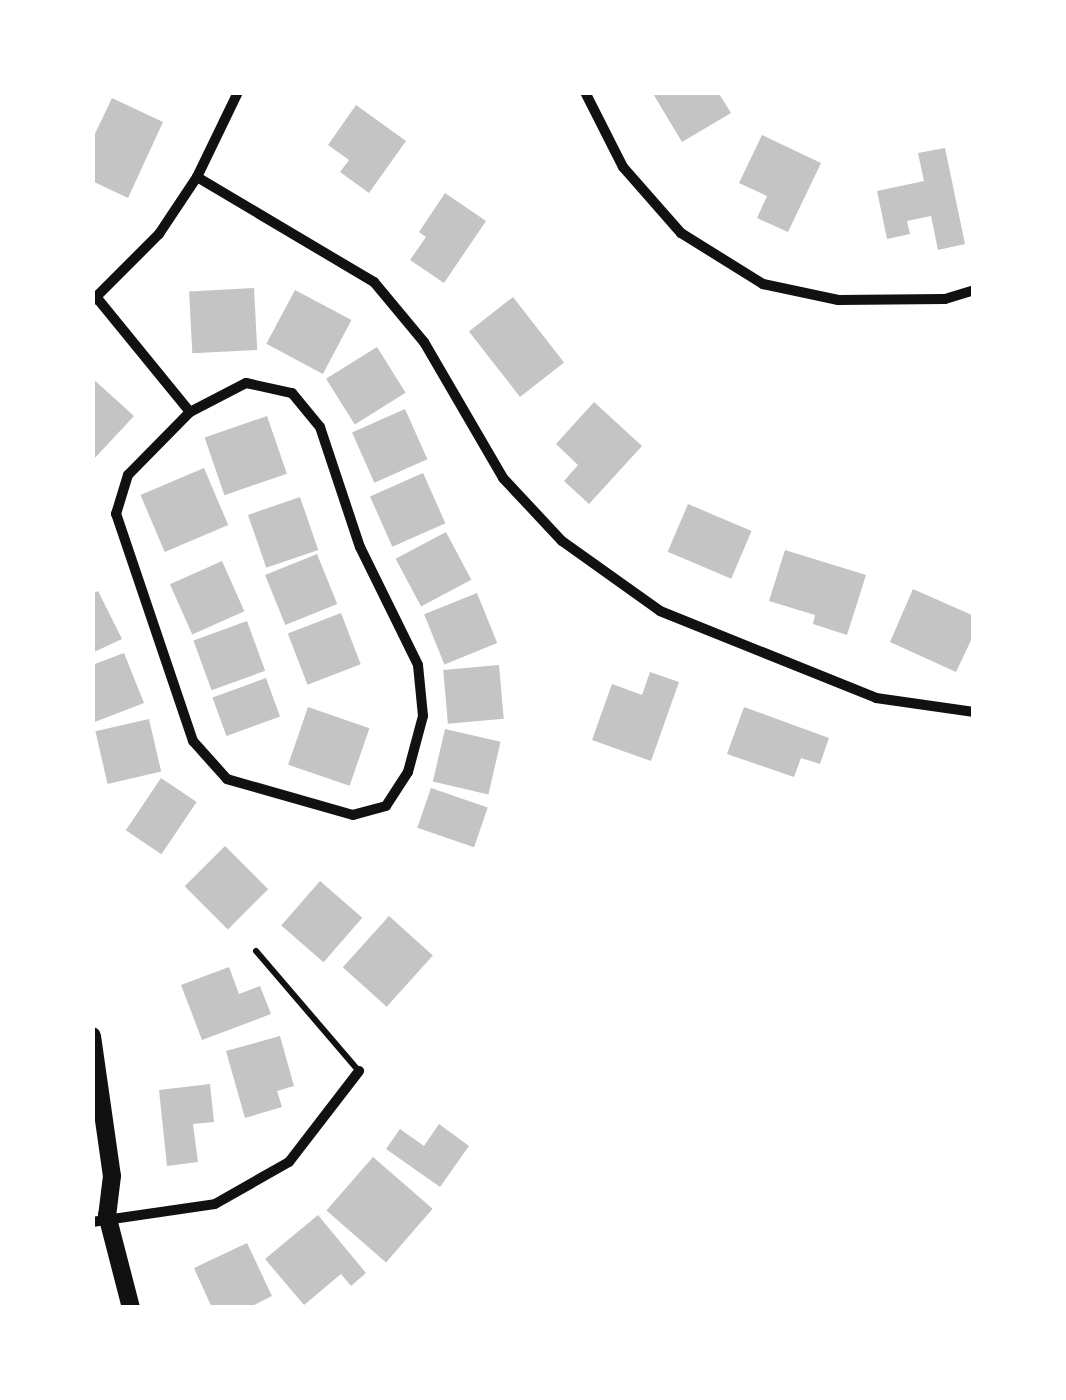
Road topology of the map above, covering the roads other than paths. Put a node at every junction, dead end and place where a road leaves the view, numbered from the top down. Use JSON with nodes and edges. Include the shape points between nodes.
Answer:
{"nodes":[{"id":1,"x":238,"y":92,"type":"edge"},
{"id":2,"x":586,"y":92,"type":"edge"},
{"id":3,"x":197,"y":177,"type":"junction"},
{"id":4,"x":974,"y":290,"type":"edge"},
{"id":5,"x":95,"y":300,"type":"edge"},
{"id":6,"x":190,"y":412,"type":"junction"},
{"id":7,"x":974,"y":712,"type":"edge"},
{"id":8,"x":256,"y":951,"type":"dead end"},
{"id":9,"x":92,"y":1036,"type":"edge"},
{"id":10,"x":359,"y":1072,"type":"joint"},
{"id":11,"x":97,"y":1213,"type":"edge"},
{"id":12,"x":132,"y":1308,"type":"edge"}],
"edges":[{"from":1,"to":3,"type":"street"},
{"from":2,"to":4,"type":"street","via":[[623,167],[681,233],[764,284],[838,300],[945,300]]},
{"from":3,"to":5,"type":"street","via":[[159,234]]},
{"from":3,"to":7,"type":"street","via":[[374,282],[424,342],[503,478],[562,541],[660,612],[876,698]]},
{"from":5,"to":6,"type":"street"},
{"from":6,"to":6,"type":"street","via":[[128,475],[116,514],[193,741],[227,780],[353,814],[386,806],[408,772],[423,716],[418,665],[360,547],[320,427],[292,393],[246,383]]},
{"from":8,"to":10,"type":"lane"},
{"from":9,"to":11,"type":"main road","via":[[112,1176]]},
{"from":10,"to":11,"type":"street","via":[[289,1162],[214,1204]]},
{"from":11,"to":12,"type":"main road"}]}
